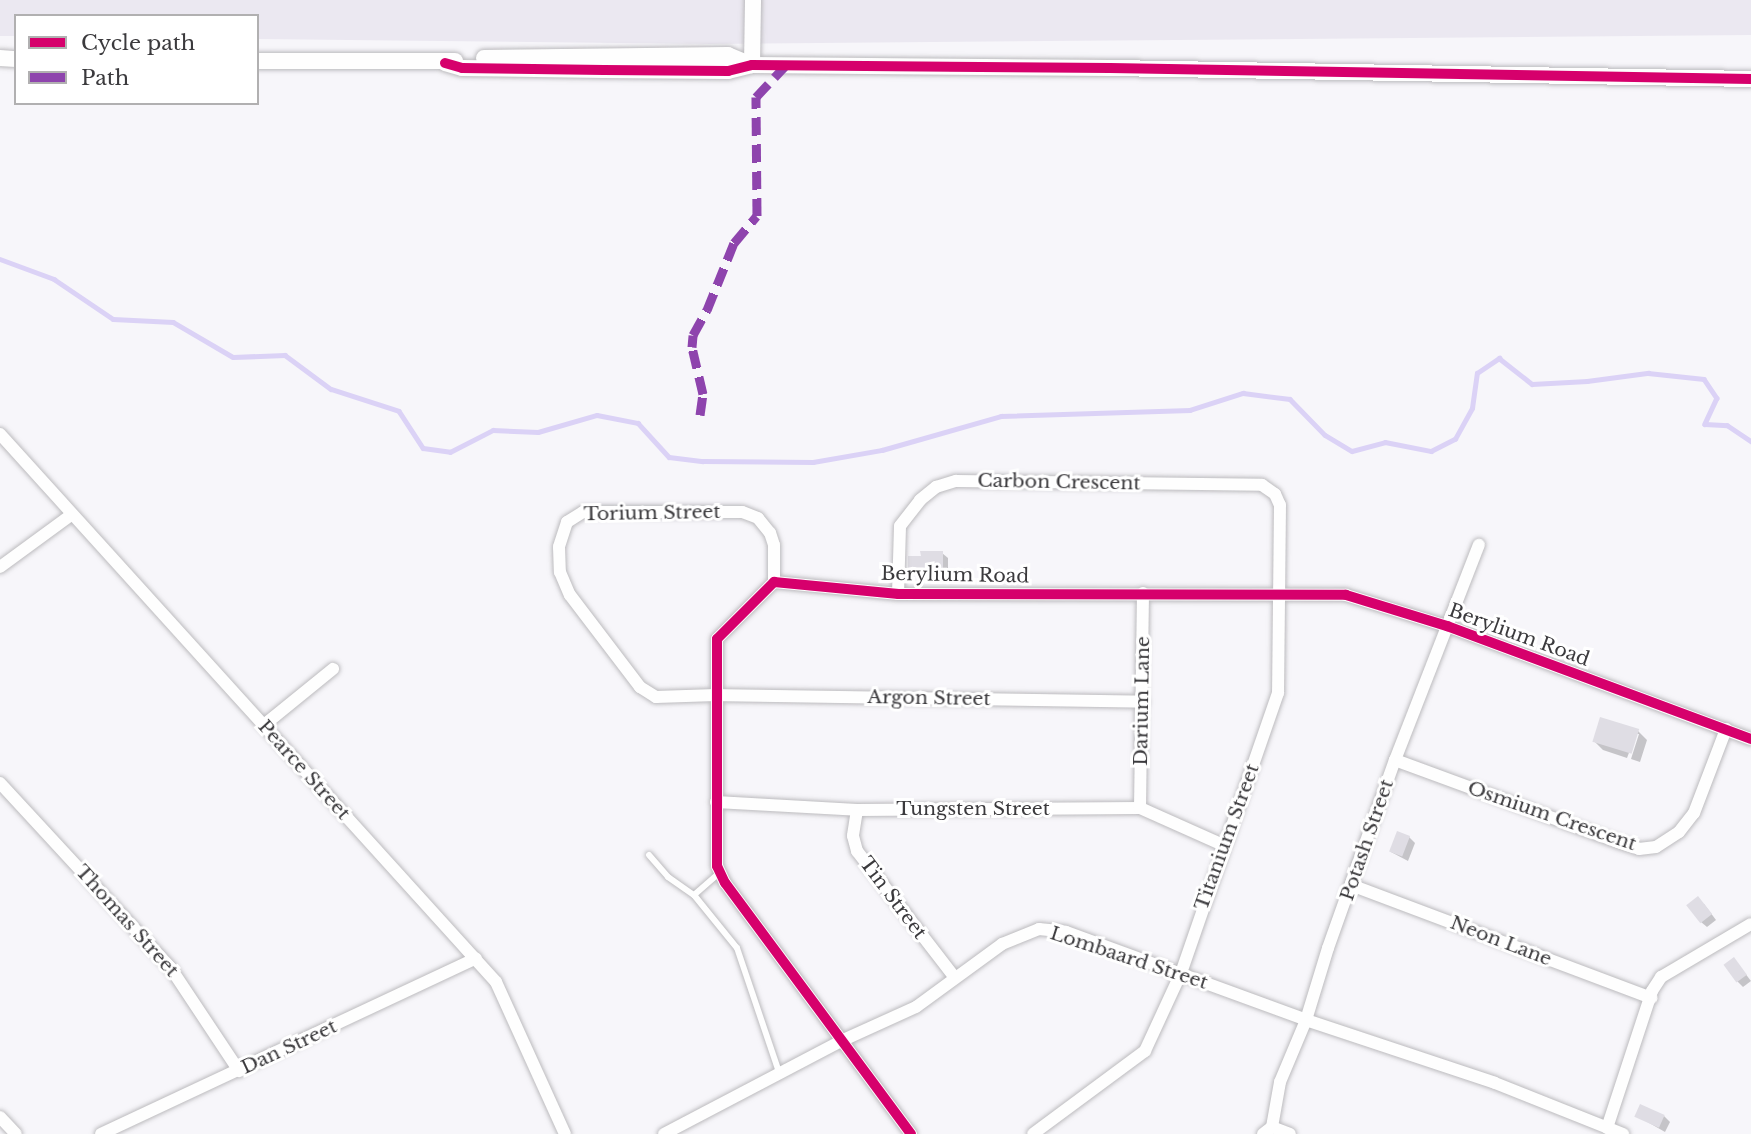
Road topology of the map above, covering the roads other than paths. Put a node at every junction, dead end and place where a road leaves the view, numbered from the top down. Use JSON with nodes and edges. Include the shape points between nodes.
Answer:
{"nodes":[{"id":1,"x":753,"y":0,"type":"edge"},
{"id":2,"x":259,"y":61,"type":"edge"},
{"id":3,"x":752,"y":65,"type":"junction"},
{"id":4,"x":1751,"y":79,"type":"edge"},
{"id":5,"x":0,"y":434,"type":"edge"},
{"id":6,"x":1262,"y":485,"type":"joint"},
{"id":7,"x":71,"y":515,"type":"junction"},
{"id":8,"x":1479,"y":545,"type":"dead end"},
{"id":9,"x":0,"y":567,"type":"edge"},
{"id":10,"x":774,"y":582,"type":"junction"},
{"id":11,"x":1143,"y":593,"type":"junction"},
{"id":12,"x":898,"y":594,"type":"junction"},
{"id":13,"x":1279,"y":595,"type":"junction"},
{"id":14,"x":1447,"y":626,"type":"junction"},
{"id":15,"x":333,"y":669,"type":"dead end"},
{"id":16,"x":716,"y":695,"type":"junction"},
{"id":17,"x":1143,"y":702,"type":"junction"},
{"id":18,"x":264,"y":725,"type":"junction"},
{"id":19,"x":1726,"y":729,"type":"junction"},
{"id":20,"x":1751,"y":739,"type":"edge"},
{"id":21,"x":1395,"y":760,"type":"junction"},
{"id":22,"x":0,"y":783,"type":"edge"},
{"id":23,"x":716,"y":802,"type":"junction"},
{"id":24,"x":1139,"y":808,"type":"junction"},
{"id":25,"x":857,"y":810,"type":"junction"},
{"id":26,"x":1223,"y":845,"type":"junction"},
{"id":27,"x":649,"y":855,"type":"dead end"},
{"id":28,"x":719,"y":873,"type":"junction"},
{"id":29,"x":1351,"y":885,"type":"junction"},
{"id":30,"x":694,"y":895,"type":"junction"},
{"id":31,"x":1751,"y":924,"type":"edge"},
{"id":32,"x":476,"y":958,"type":"junction"},
{"id":33,"x":1181,"y":973,"type":"junction"},
{"id":34,"x":955,"y":978,"type":"junction"},
{"id":35,"x":1651,"y":998,"type":"junction"},
{"id":36,"x":1306,"y":1020,"type":"junction"},
{"id":37,"x":841,"y":1041,"type":"junction"},
{"id":38,"x":239,"y":1071,"type":"junction"},
{"id":39,"x":779,"y":1074,"type":"junction"},
{"id":40,"x":0,"y":1117,"type":"edge"},
{"id":41,"x":694,"y":1128,"type":"edge"},
{"id":42,"x":1607,"y":1128,"type":"junction"},
{"id":43,"x":1268,"y":1131,"type":"edge"},
{"id":44,"x":16,"y":1134,"type":"edge"},
{"id":45,"x":101,"y":1134,"type":"edge"},
{"id":46,"x":565,"y":1134,"type":"edge"},
{"id":47,"x":664,"y":1134,"type":"edge"},
{"id":48,"x":911,"y":1134,"type":"edge"},
{"id":49,"x":1034,"y":1134,"type":"edge"},
{"id":50,"x":1290,"y":1134,"type":"edge"},
{"id":51,"x":1623,"y":1134,"type":"edge"}],
"edges":[{"from":1,"to":3,"type":"street"},
{"from":2,"to":3,"type":"street","via":[[445,63],[527,56],[728,55]]},
{"from":3,"to":4,"type":"street"},
{"from":5,"to":7,"type":"street","name":"Pearce Street"},
{"from":6,"to":12,"type":"street","name":"Carbon Crescent","via":[[956,481],[936,487],[900,526]]},
{"from":6,"to":13,"type":"street","name":"Titanium Street","via":[[1275,494],[1280,505]]},
{"from":7,"to":9,"type":"street"},
{"from":7,"to":18,"type":"street","name":"Pearce Street"},
{"from":8,"to":14,"type":"street","name":"Potash Street"},
{"from":10,"to":12,"type":"street","name":"Berylium Road"},
{"from":10,"to":16,"type":"street","via":[[717,639]]},
{"from":10,"to":16,"type":"street","name":"Torium Street","via":[[774,545],[766,526],[743,512],[583,512],[567,522],[559,559],[564,584],[644,692],[656,697]]},
{"from":11,"to":12,"type":"street","name":"Berylium Road"},
{"from":11,"to":13,"type":"street","name":"Berylium Road"},
{"from":11,"to":17,"type":"street","name":"Darium Lane"},
{"from":13,"to":14,"type":"street","name":"Berylium Road","via":[[1346,595]]},
{"from":13,"to":26,"type":"street","name":"Titanium Street","via":[[1278,694]]},
{"from":14,"to":19,"type":"street","name":"Berylium Road"},
{"from":14,"to":21,"type":"street","name":"Potash Street"},
{"from":15,"to":18,"type":"street"},
{"from":16,"to":17,"type":"street","name":"Argon Street"},
{"from":16,"to":23,"type":"street"},
{"from":17,"to":24,"type":"street","name":"Darium Lane"},
{"from":18,"to":32,"type":"street","name":"Pearce Street"},
{"from":19,"to":20,"type":"street","name":"Berylium Road"},
{"from":19,"to":21,"type":"street","name":"Osmium Crescent","via":[[1694,813],[1679,832],[1656,847],[1639,849]]},
{"from":21,"to":29,"type":"street","name":"Potash Street"},
{"from":22,"to":38,"type":"street","name":"Thomas Street","via":[[170,967]]},
{"from":23,"to":25,"type":"street","name":"Tungsten Street"},
{"from":23,"to":28,"type":"street"},
{"from":24,"to":25,"type":"street","name":"Tungsten Street"},
{"from":24,"to":26,"type":"street","name":"Tungsten Street"},
{"from":25,"to":34,"type":"street","name":"Tin Street","via":[[853,836],[857,851]]},
{"from":26,"to":33,"type":"street","name":"Titanium Street"},
{"from":27,"to":30,"type":"lane","via":[[668,877]]},
{"from":28,"to":30,"type":"lane"},
{"from":28,"to":37,"type":"street"},
{"from":29,"to":35,"type":"street","name":"Neon Lane"},
{"from":29,"to":36,"type":"street","name":"Potash Street"},
{"from":30,"to":39,"type":"lane","via":[[737,948]]},
{"from":31,"to":35,"type":"street","via":[[1668,971],[1655,985]]},
{"from":32,"to":38,"type":"street","name":"Dan Street"},
{"from":32,"to":46,"type":"street","name":"Pearce Street","via":[[509,1005]]},
{"from":33,"to":34,"type":"street","name":"Lombaard Street","via":[[1066,932],[1039,929],[1009,940]]},
{"from":33,"to":36,"type":"street","name":"Lombaard Street"},
{"from":33,"to":49,"type":"street","name":"Titanium Street","via":[[1145,1051]]},
{"from":34,"to":37,"type":"street","name":"Lombaard Street","via":[[916,1007]]},
{"from":35,"to":42,"type":"street"},
{"from":36,"to":42,"type":"street","name":"Lombaard Street","via":[[1495,1083]]},
{"from":36,"to":43,"type":"street","name":"Potash Street","via":[[1280,1082]]},
{"from":37,"to":39,"type":"street","name":"Lombaard Street"},
{"from":37,"to":48,"type":"street"},
{"from":38,"to":45,"type":"street","name":"Dan Street"},
{"from":39,"to":41,"type":"street","name":"Lombaard Street"},
{"from":40,"to":44,"type":"street"},
{"from":41,"to":47,"type":"street","name":"Lombaard Street"},
{"from":42,"to":51,"type":"street","name":"Lombaard Street"},
{"from":43,"to":50,"type":"street"}]}
